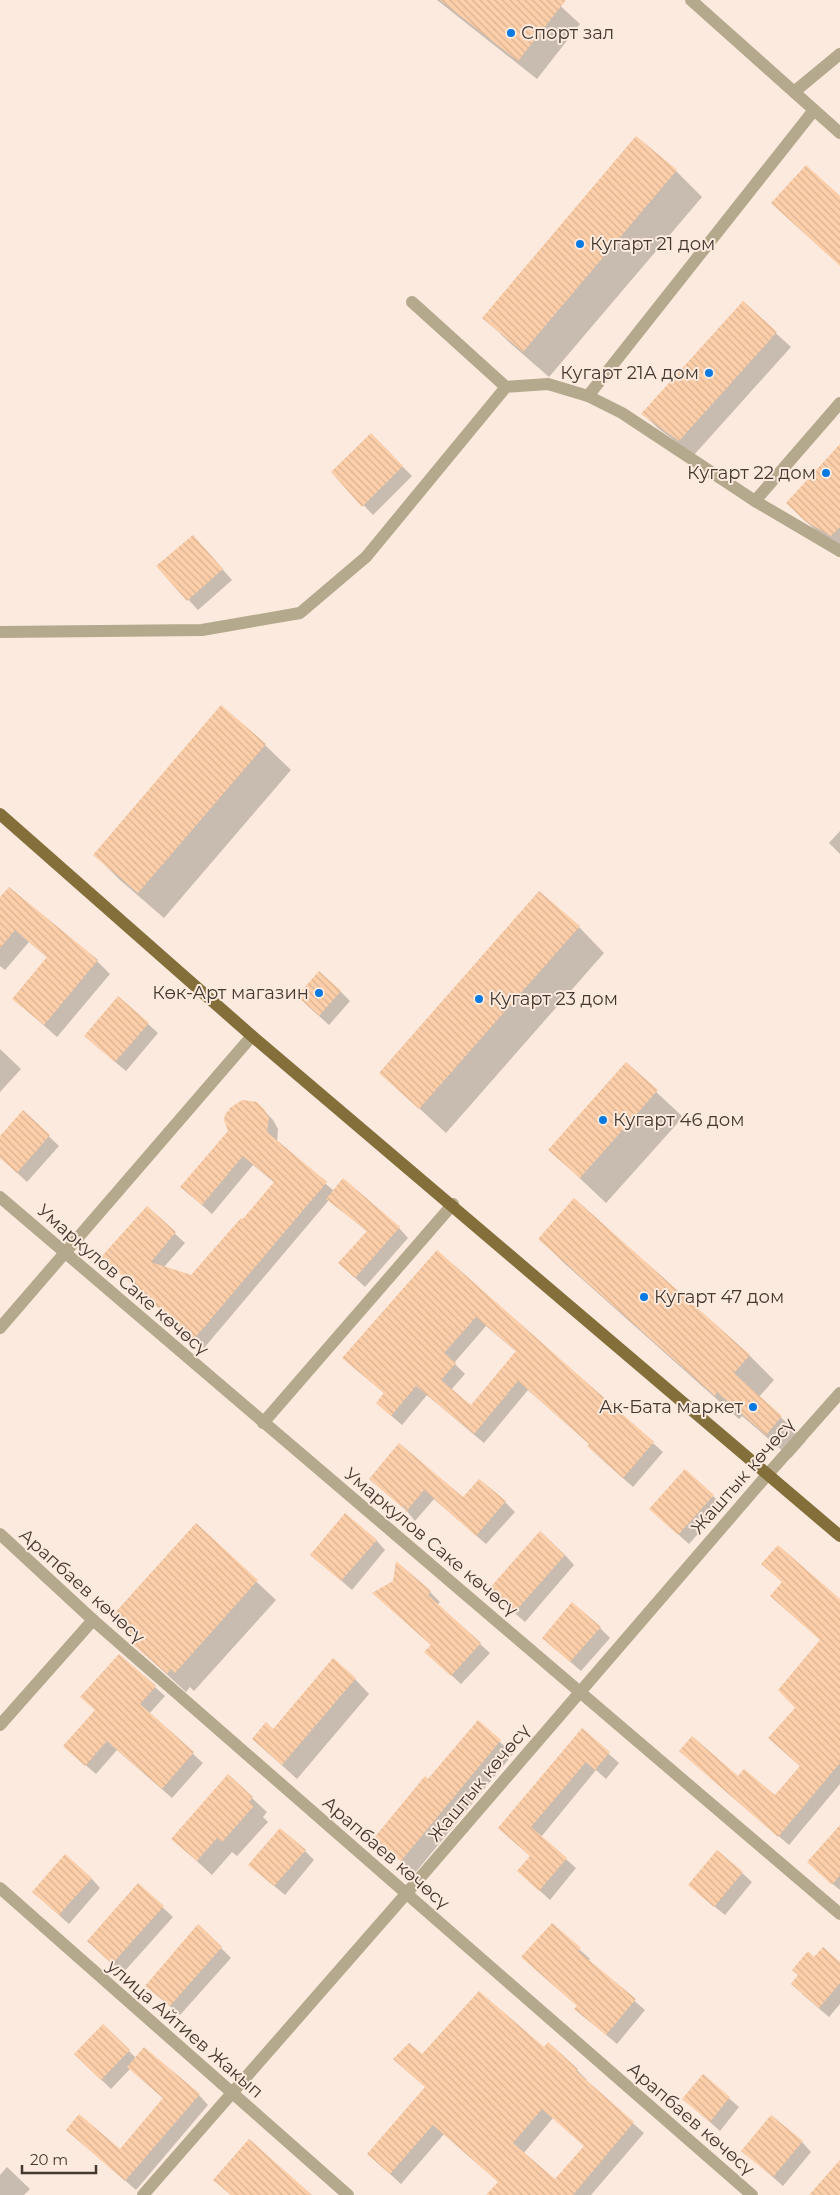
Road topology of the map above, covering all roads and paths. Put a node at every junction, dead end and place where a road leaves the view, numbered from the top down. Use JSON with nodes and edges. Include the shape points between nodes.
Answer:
{"nodes":[{"id":1,"x":691,"y":0,"type":"edge"},
{"id":2,"x":840,"y":54,"type":"edge"},
{"id":3,"x":794,"y":92,"type":"junction"},
{"id":4,"x":814,"y":110,"type":"junction"},
{"id":5,"x":840,"y":133,"type":"edge"},
{"id":6,"x":412,"y":302,"type":"dead end"},
{"id":7,"x":506,"y":387,"type":"junction"},
{"id":8,"x":588,"y":396,"type":"junction"},
{"id":9,"x":840,"y":404,"type":"edge"},
{"id":10,"x":755,"y":501,"type":"junction"},
{"id":11,"x":840,"y":551,"type":"edge"},
{"id":12,"x":0,"y":632,"type":"edge"},
{"id":13,"x":0,"y":814,"type":"edge"},
{"id":14,"x":252,"y":1036,"type":"junction"},
{"id":15,"x":0,"y":1197,"type":"edge"},
{"id":16,"x":453,"y":1204,"type":"junction"},
{"id":17,"x":65,"y":1253,"type":"junction"},
{"id":18,"x":0,"y":1328,"type":"edge"},
{"id":19,"x":840,"y":1393,"type":"edge"},
{"id":20,"x":263,"y":1422,"type":"junction"},
{"id":21,"x":768,"y":1474,"type":"junction"},
{"id":22,"x":0,"y":1534,"type":"edge"},
{"id":23,"x":840,"y":1536,"type":"edge"},
{"id":24,"x":93,"y":1620,"type":"junction"},
{"id":25,"x":580,"y":1691,"type":"junction"},
{"id":26,"x":0,"y":1725,"type":"edge"},
{"id":27,"x":0,"y":1888,"type":"edge"},
{"id":28,"x":406,"y":1894,"type":"junction"},
{"id":29,"x":840,"y":1914,"type":"edge"},
{"id":30,"x":232,"y":2094,"type":"junction"},
{"id":31,"x":143,"y":2195,"type":"edge"},
{"id":32,"x":348,"y":2195,"type":"edge"},
{"id":33,"x":752,"y":2195,"type":"edge"}],
"edges":[{"from":1,"to":3,"type":"street"},
{"from":2,"to":3,"type":"street"},
{"from":3,"to":4,"type":"street"},
{"from":4,"to":5,"type":"street"},
{"from":4,"to":8,"type":"street"},
{"from":6,"to":7,"type":"street"},
{"from":7,"to":8,"type":"street","via":[[548,384]]},
{"from":7,"to":12,"type":"street","via":[[366,557],[300,613],[202,630]]},
{"from":8,"to":10,"type":"street","via":[[622,414]]},
{"from":9,"to":10,"type":"street"},
{"from":10,"to":11,"type":"street"},
{"from":13,"to":14,"type":"main road"},
{"from":14,"to":16,"type":"main road"},
{"from":14,"to":17,"type":"street"},
{"from":15,"to":17,"type":"street","name":"Умаркулов Саке көчөсү"},
{"from":16,"to":20,"type":"street"},
{"from":16,"to":21,"type":"main road"},
{"from":17,"to":18,"type":"street"},
{"from":17,"to":20,"type":"street","name":"Умаркулов Саке көчөсү"},
{"from":19,"to":21,"type":"street","name":"Жаштык көчөсү"},
{"from":20,"to":25,"type":"street","name":"Умаркулов Саке көчөсү"},
{"from":21,"to":23,"type":"main road"},
{"from":21,"to":25,"type":"street","name":"Жаштык көчөсү"},
{"from":22,"to":24,"type":"street","name":"Арапбаев көчөсү"},
{"from":24,"to":26,"type":"street"},
{"from":24,"to":28,"type":"street","name":"Арапбаев көчөсү"},
{"from":25,"to":28,"type":"street","name":"Жаштык көчөсү"},
{"from":25,"to":29,"type":"street","name":"Умаркулов Саке көчөсү"},
{"from":27,"to":30,"type":"street","name":"улица Айтиев Жакып"},
{"from":28,"to":30,"type":"street","name":"Жаштык көчөсү"},
{"from":28,"to":33,"type":"street","name":"Арапбаев көчөсү"},
{"from":30,"to":31,"type":"street","name":"Жаштык көчөсү"},
{"from":30,"to":32,"type":"street","name":"улица Айтиев Жакып"}]}
